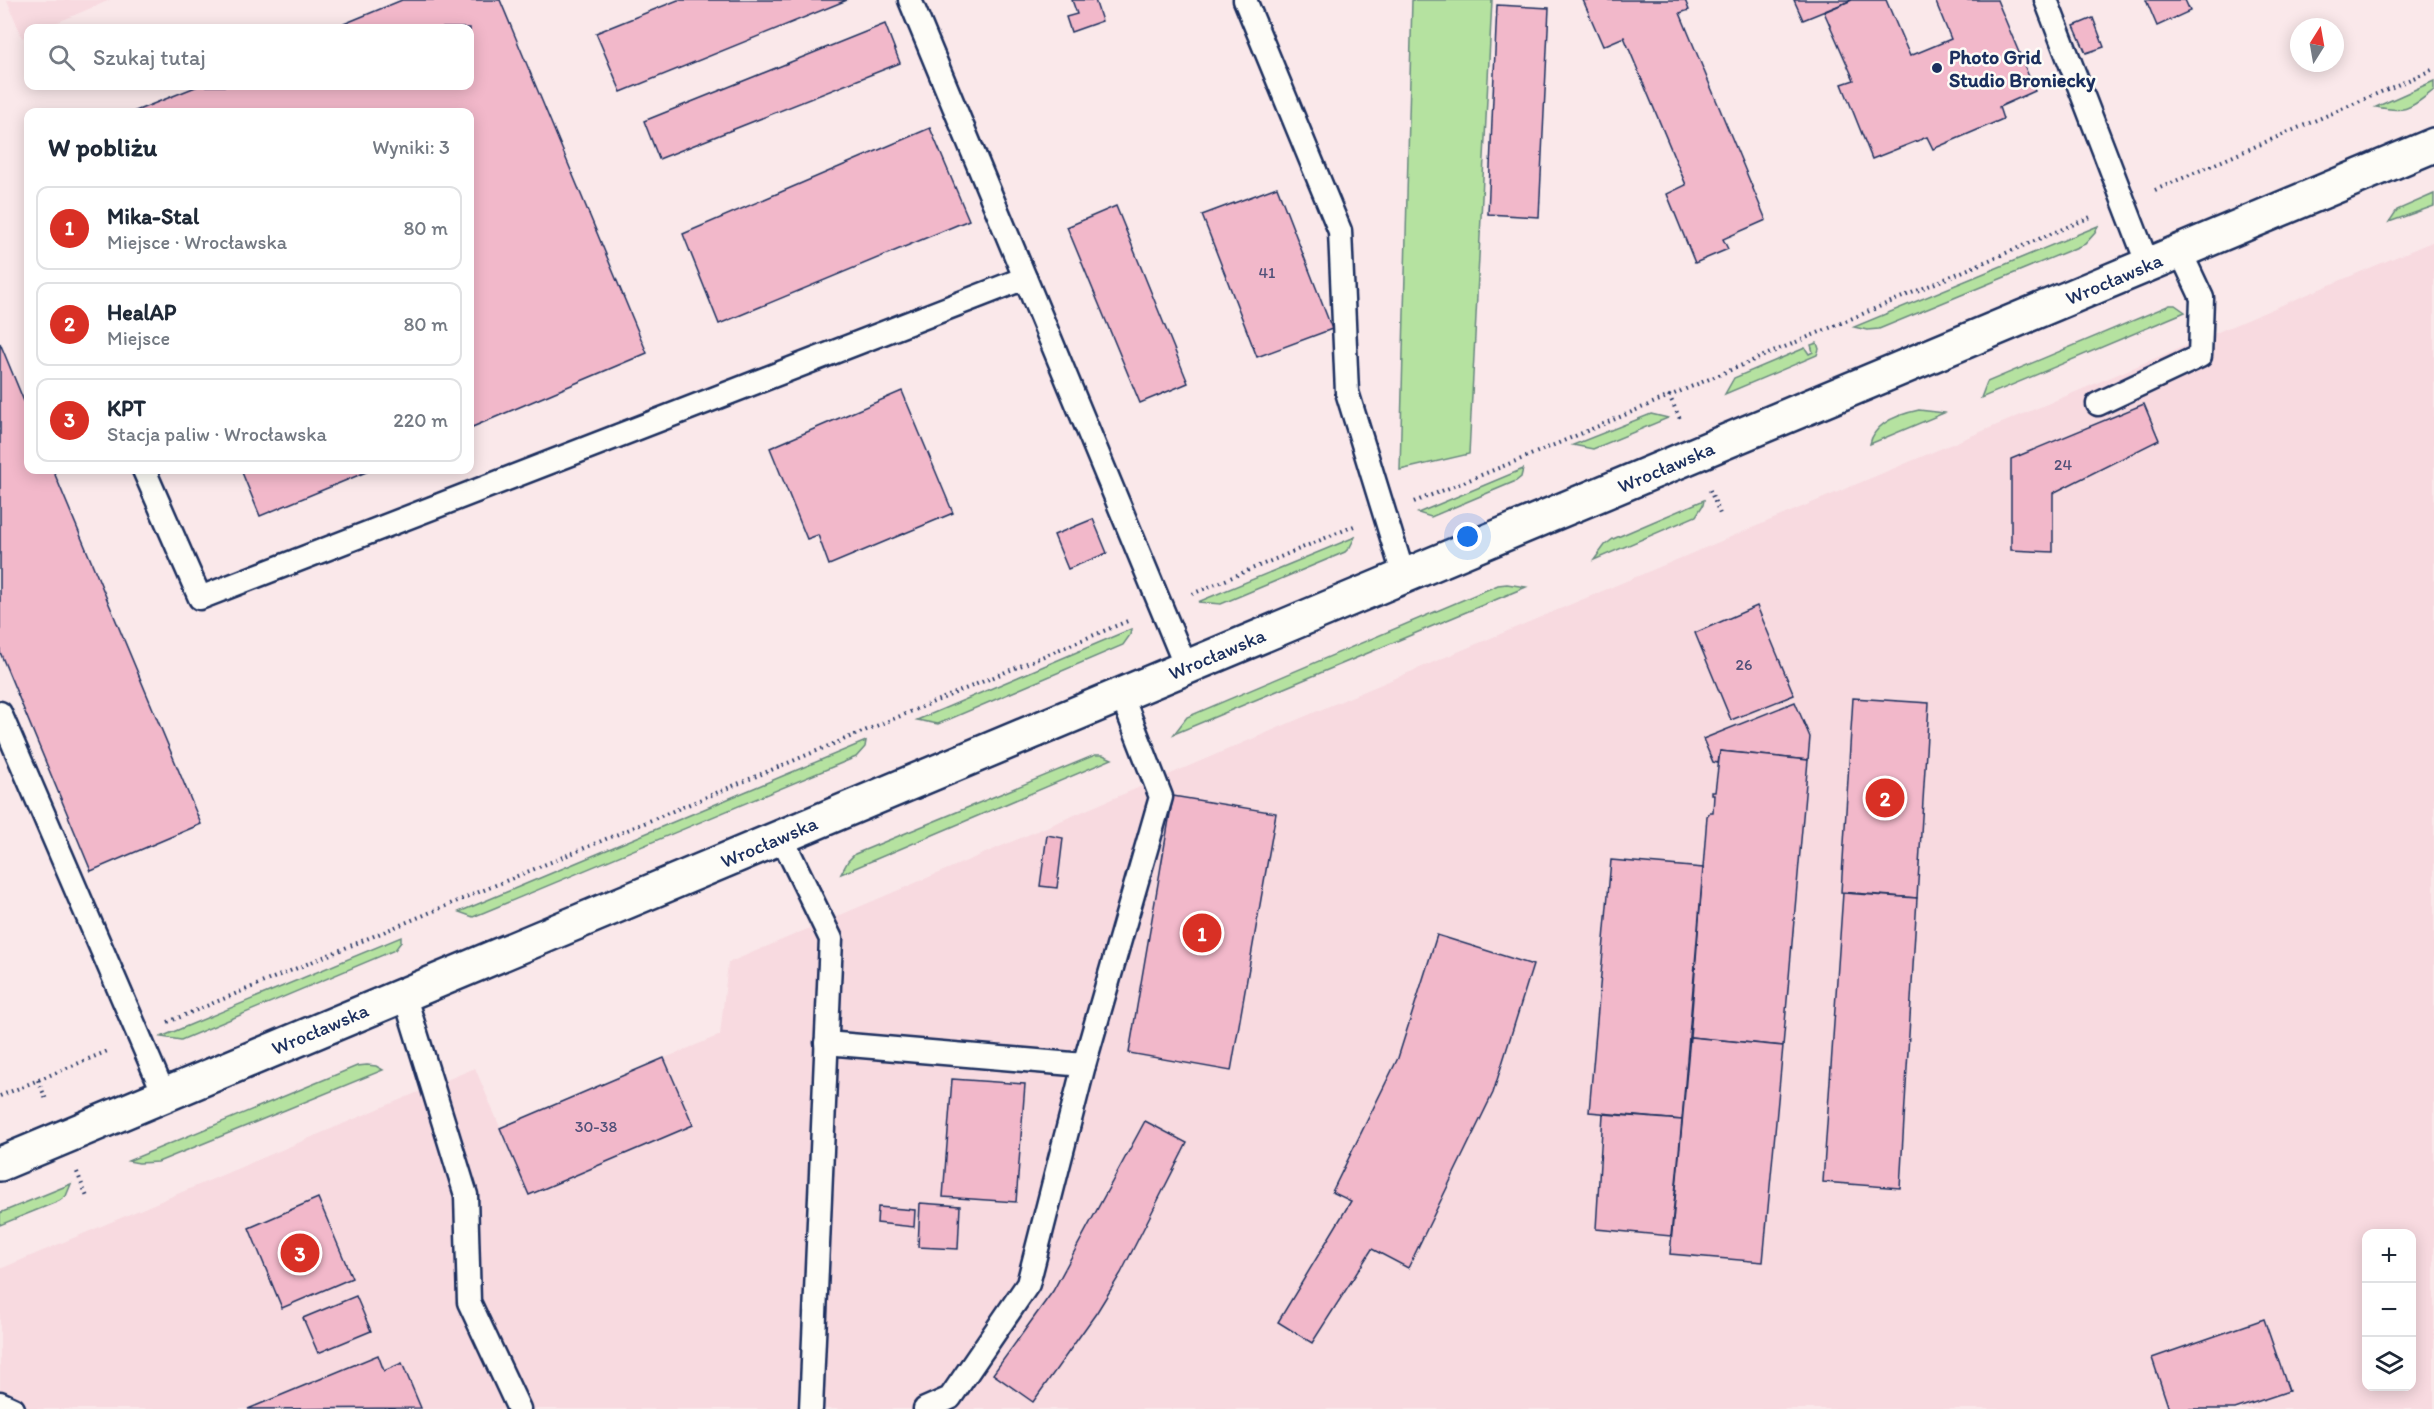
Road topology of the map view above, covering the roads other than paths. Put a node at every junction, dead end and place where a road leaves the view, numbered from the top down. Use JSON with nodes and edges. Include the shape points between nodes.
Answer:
{"nodes":[{"id":1,"x":910,"y":0,"type":"edge"},
{"id":2,"x":1245,"y":0,"type":"edge"},
{"id":3,"x":2046,"y":0,"type":"edge"},
{"id":4,"x":2434,"y":145,"type":"edge"},
{"id":5,"x":2180,"y":251,"type":"junction"},
{"id":6,"x":2148,"y":265,"type":"junction"},
{"id":7,"x":1025,"y":278,"type":"junction"},
{"id":8,"x":2098,"y":404,"type":"dead end"},
{"id":9,"x":146,"y":474,"type":"edge"},
{"id":10,"x":1404,"y":577,"type":"junction"},
{"id":11,"x":1186,"y":667,"type":"junction"},
{"id":12,"x":1121,"y":694,"type":"junction"},
{"id":13,"x":0,"y":713,"type":"edge"},
{"id":14,"x":781,"y":836,"type":"junction"},
{"id":15,"x":404,"y":994,"type":"junction"},
{"id":16,"x":826,"y":1043,"type":"junction"},
{"id":17,"x":1084,"y":1065,"type":"junction"},
{"id":18,"x":164,"y":1094,"type":"junction"},
{"id":19,"x":0,"y":1164,"type":"edge"},
{"id":20,"x":0,"y":1403,"type":"edge"},
{"id":21,"x":13,"y":1409,"type":"edge"},
{"id":22,"x":519,"y":1409,"type":"edge"},
{"id":23,"x":811,"y":1409,"type":"edge"},
{"id":24,"x":925,"y":1409,"type":"edge"}],
"edges":[{"from":1,"to":7,"type":"lane"},
{"from":2,"to":10,"type":"lane","via":[[1340,231],[1347,392]]},
{"from":3,"to":6,"type":"lane"},
{"from":4,"to":5,"type":"street","name":"Wrocławska"},
{"from":5,"to":6,"type":"street","name":"Wrocławska"},
{"from":5,"to":8,"type":"lane","via":[[2202,298],[2200,356]]},
{"from":6,"to":10,"type":"street","name":"Wrocławska"},
{"from":7,"to":9,"type":"lane","via":[[200,598]]},
{"from":7,"to":11,"type":"lane"},
{"from":10,"to":11,"type":"street","name":"Wrocławska"},
{"from":11,"to":12,"type":"street","name":"Wrocławska"},
{"from":12,"to":14,"type":"street","name":"Wrocławska"},
{"from":12,"to":17,"type":"lane","via":[[1161,796]]},
{"from":13,"to":18,"type":"lane"},
{"from":14,"to":15,"type":"street","name":"Wrocławska"},
{"from":14,"to":16,"type":"lane","via":[[831,939]]},
{"from":15,"to":18,"type":"street","name":"Wrocławska"},
{"from":15,"to":22,"type":"lane","via":[[466,1195],[469,1302]]},
{"from":16,"to":17,"type":"lane"},
{"from":16,"to":23,"type":"lane"},
{"from":17,"to":24,"type":"lane","via":[[1028,1284],[950,1398]]},
{"from":18,"to":19,"type":"street","name":"Wrocławska"},
{"from":20,"to":21,"type":"lane"}]}
